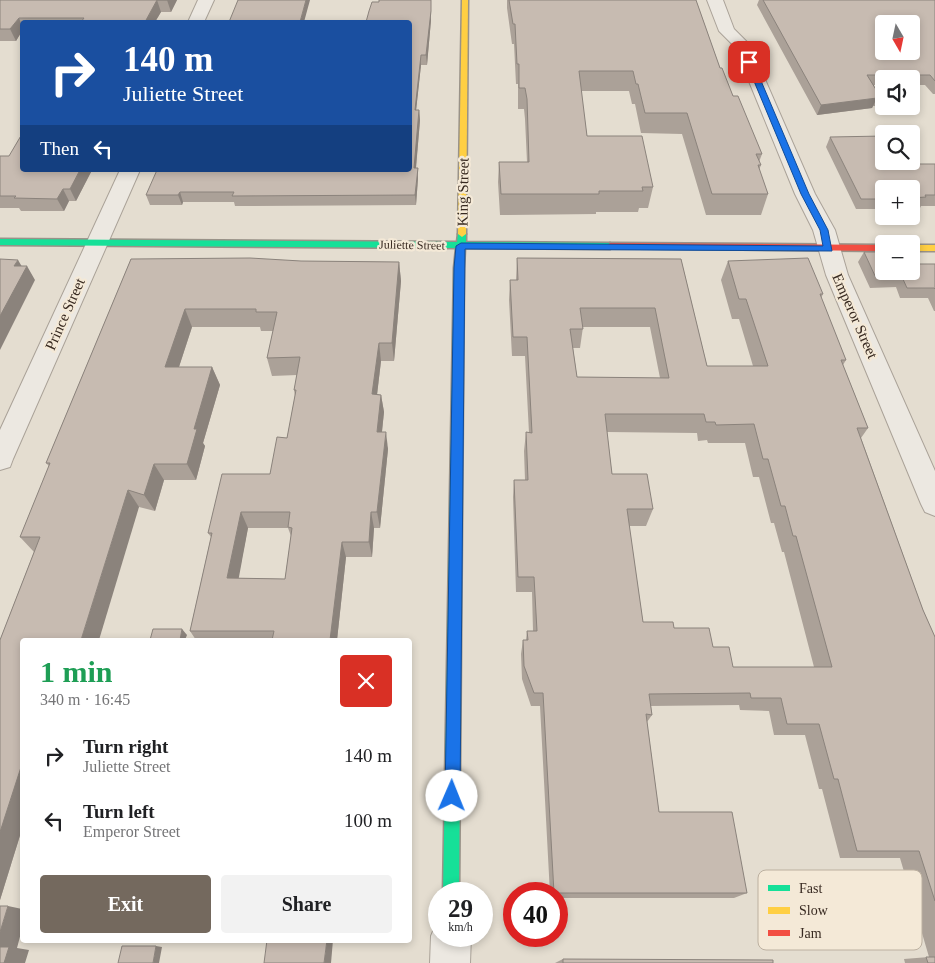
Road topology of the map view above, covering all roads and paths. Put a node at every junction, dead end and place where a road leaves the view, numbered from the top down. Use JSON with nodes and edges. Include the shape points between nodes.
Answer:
{"nodes":[{"id":1,"x":206,"y":0,"type":"edge"},
{"id":2,"x":465,"y":0,"type":"edge"},
{"id":3,"x":715,"y":0,"type":"edge"},
{"id":4,"x":197,"y":20,"type":"edge"},
{"id":5,"x":129,"y":172,"type":"edge"},
{"id":6,"x":0,"y":242,"type":"edge"},
{"id":7,"x":97,"y":243,"type":"junction"},
{"id":8,"x":461,"y":246,"type":"junction"},
{"id":9,"x":875,"y":248,"type":"edge"},
{"id":10,"x":920,"y":248,"type":"edge"},
{"id":11,"x":935,"y":248,"type":"edge"},
{"id":12,"x":829,"y":249,"type":"junction"},
{"id":13,"x":0,"y":459,"type":"edge"},
{"id":14,"x":935,"y":504,"type":"edge"},
{"id":15,"x":451,"y":882,"type":"edge"},
{"id":16,"x":451,"y":947,"type":"edge"},
{"id":17,"x":450,"y":963,"type":"edge"}],
"edges":[{"from":1,"to":4,"type":"street"},
{"from":2,"to":8,"type":"street","name":"King Street"},
{"from":3,"to":12,"type":"street","name":"Emperor Street","via":[[727,31],[745,38]]},
{"from":5,"to":7,"type":"street","name":"Prince Street"},
{"from":6,"to":7,"type":"street","name":"Juliette Street"},
{"from":7,"to":8,"type":"street","name":"Juliette Street"},
{"from":7,"to":13,"type":"street","name":"Prince Street"},
{"from":8,"to":12,"type":"street","name":"Juliette Street"},
{"from":8,"to":15,"type":"street","name":"King Street"},
{"from":9,"to":12,"type":"street","name":"Juliette Street"},
{"from":10,"to":11,"type":"street"},
{"from":12,"to":14,"type":"street","name":"Emperor Street","via":[[837,276]]},
{"from":16,"to":17,"type":"street"}]}
